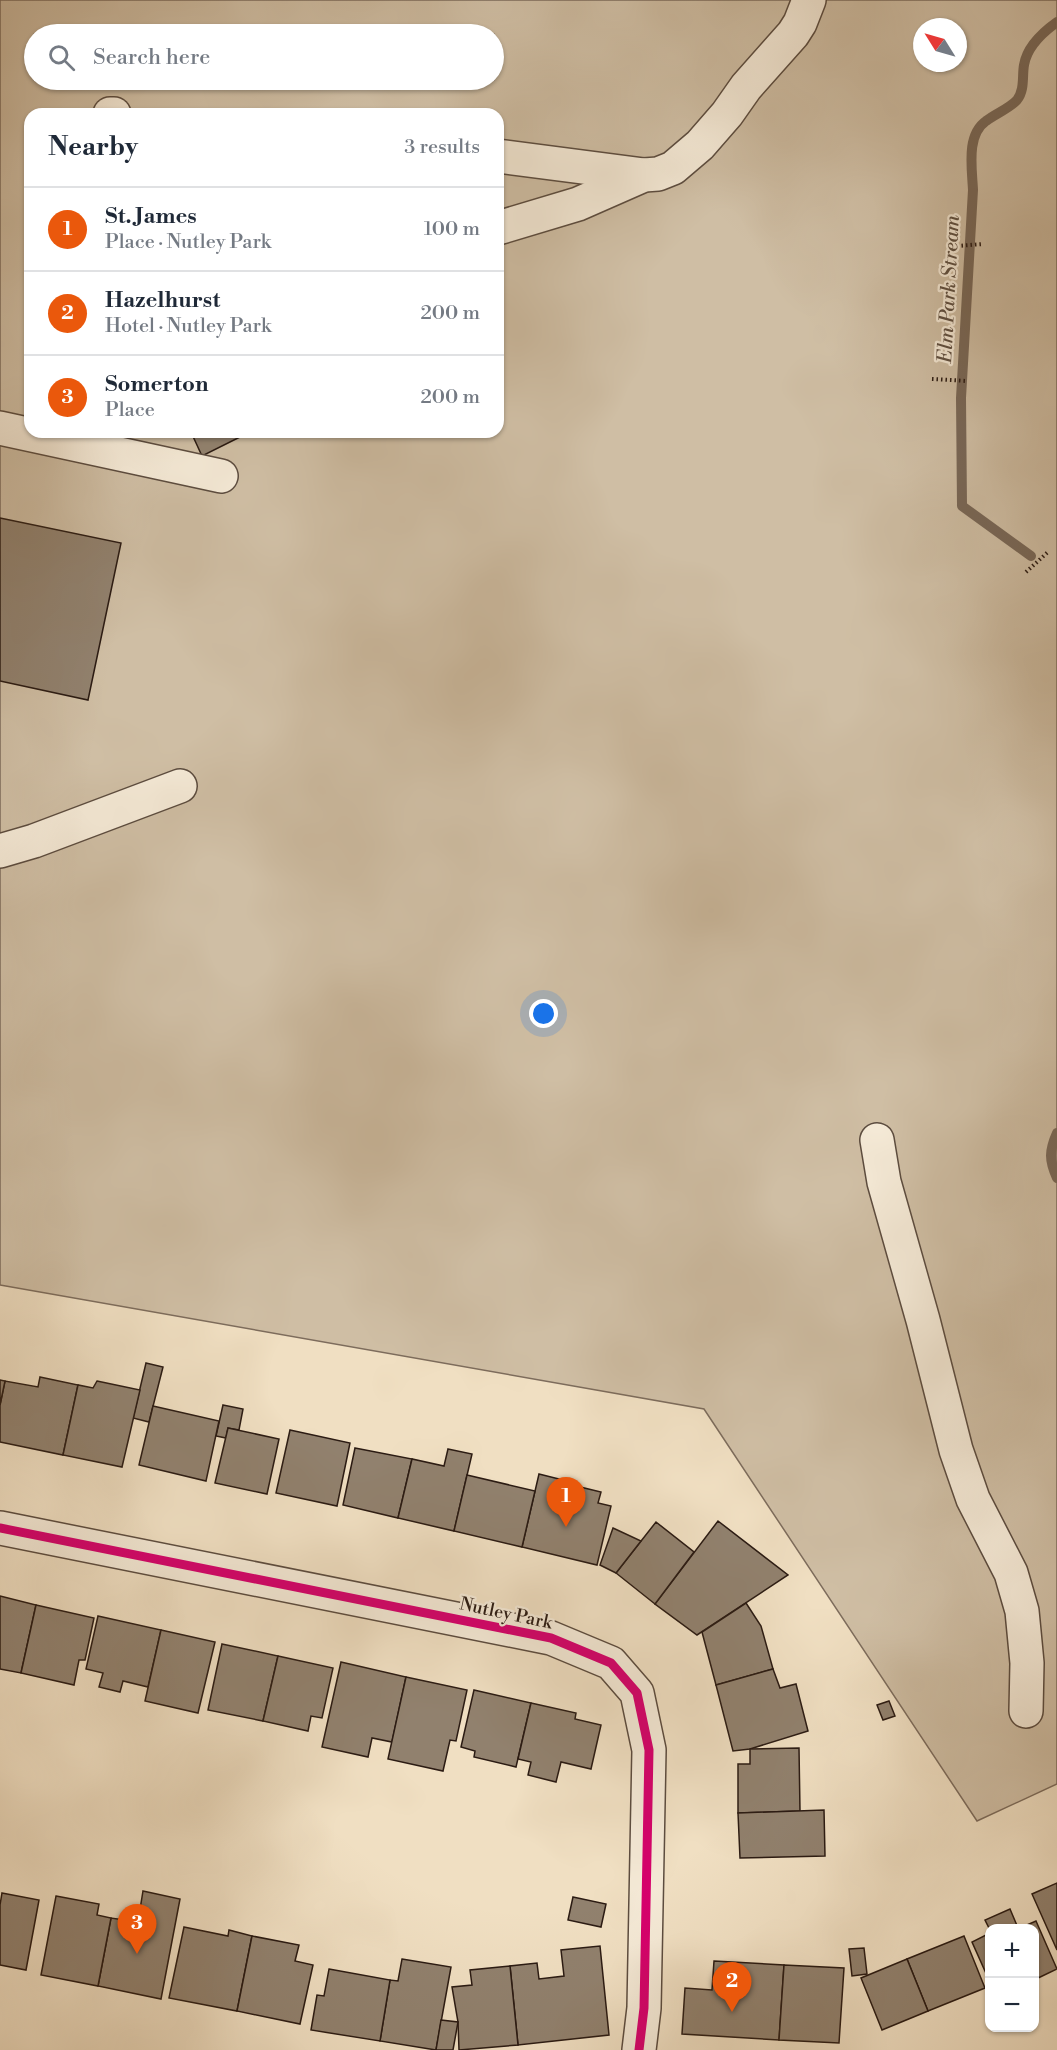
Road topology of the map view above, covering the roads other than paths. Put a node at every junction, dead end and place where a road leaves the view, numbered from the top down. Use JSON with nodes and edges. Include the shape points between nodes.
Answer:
{"nodes":[{"id":1,"x":808,"y":0,"type":"edge"},
{"id":2,"x":504,"y":157,"type":"edge"},
{"id":3,"x":644,"y":175,"type":"junction"},
{"id":4,"x":504,"y":226,"type":"edge"},
{"id":5,"x":0,"y":428,"type":"edge"},
{"id":6,"x":24,"y":433,"type":"edge"},
{"id":7,"x":46,"y":438,"type":"edge"},
{"id":8,"x":220,"y":476,"type":"dead end"},
{"id":9,"x":180,"y":786,"type":"dead end"},
{"id":10,"x":0,"y":851,"type":"edge"},
{"id":11,"x":877,"y":1140,"type":"dead end"},
{"id":12,"x":0,"y":1528,"type":"edge"},
{"id":13,"x":1026,"y":1711,"type":"dead end"},
{"id":14,"x":639,"y":2050,"type":"edge"}],
"edges":[{"from":1,"to":3,"type":"street","via":[[793,34],[700,145],[673,168]]},
{"from":2,"to":3,"type":"street"},
{"from":3,"to":4,"type":"street","via":[[578,204]]},
{"from":5,"to":6,"type":"street"},
{"from":7,"to":8,"type":"street"},
{"from":9,"to":10,"type":"street"},
{"from":11,"to":13,"type":"street","via":[[884,1182],[956,1450],[972,1499],[1011,1573],[1022,1611]]},
{"from":12,"to":14,"type":"street","name":"Nutley Park","via":[[551,1638],[611,1662],[637,1693],[648,1742],[644,2008]]}]}
